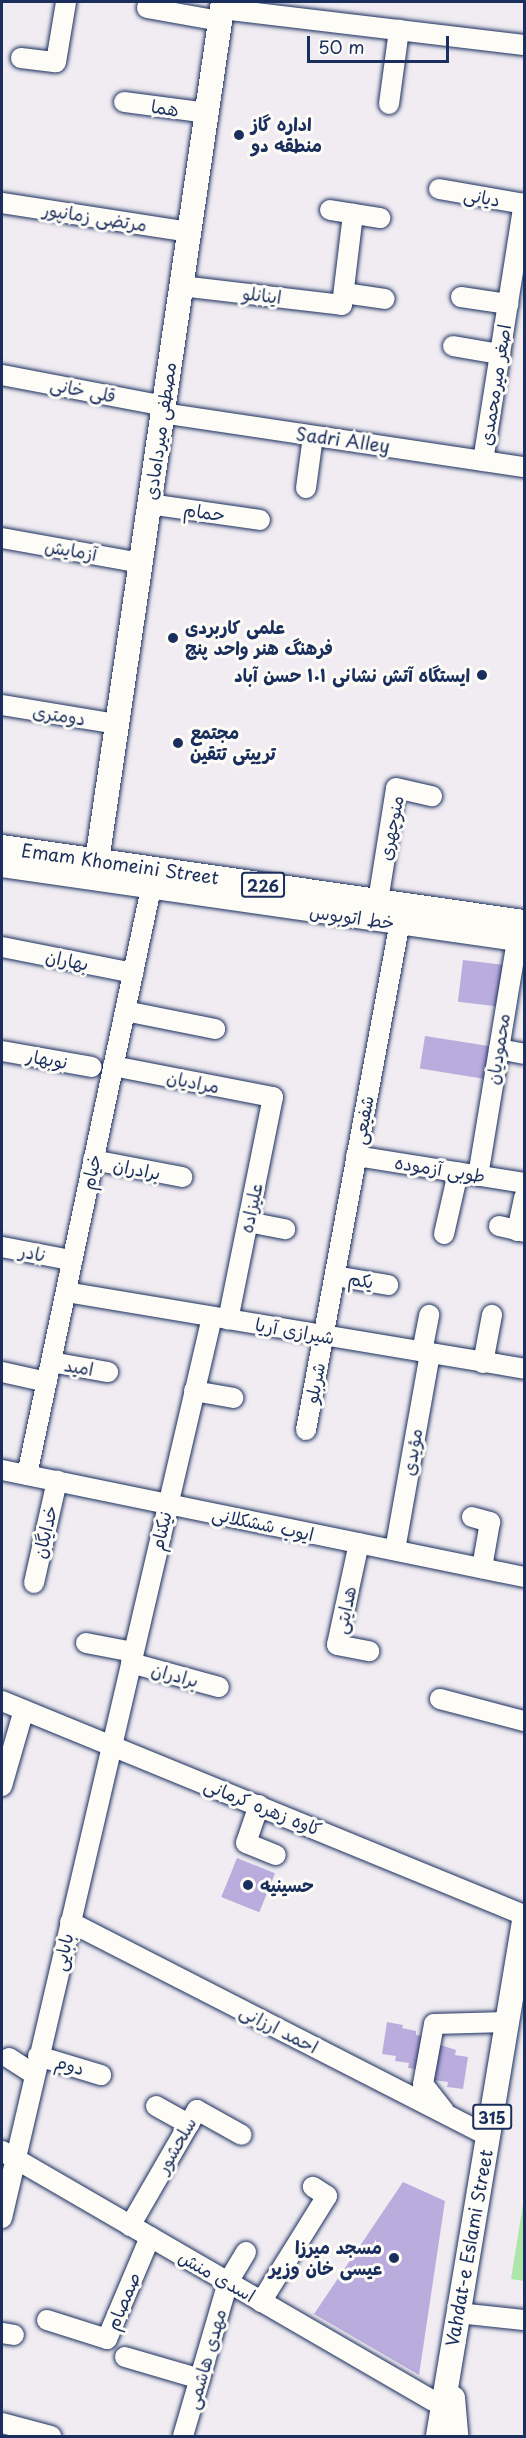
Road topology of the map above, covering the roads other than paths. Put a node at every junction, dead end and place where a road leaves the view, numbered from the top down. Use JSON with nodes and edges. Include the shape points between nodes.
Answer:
{"nodes":[{"id":1,"x":66,"y":2,"type":"edge"},
{"id":2,"x":147,"y":8,"type":"dead end"},
{"id":3,"x":222,"y":10,"type":"edge"},
{"id":4,"x":399,"y":30,"type":"junction"},
{"id":5,"x":525,"y":45,"type":"edge"},
{"id":6,"x":21,"y":58,"type":"dead end"},
{"id":7,"x":124,"y":102,"type":"dead end"},
{"id":8,"x":389,"y":104,"type":"dead end"},
{"id":9,"x":207,"y":113,"type":"junction"},
{"id":10,"x":439,"y":189,"type":"dead end"},
{"id":11,"x":2,"y":203,"type":"edge"},
{"id":12,"x":524,"y":203,"type":"edge"},
{"id":13,"x":330,"y":210,"type":"dead end"},
{"id":14,"x":353,"y":214,"type":"junction"},
{"id":15,"x":380,"y":218,"type":"dead end"},
{"id":16,"x":189,"y":232,"type":"junction"},
{"id":17,"x":520,"y":263,"type":"edge"},
{"id":18,"x":181,"y":286,"type":"junction"},
{"id":19,"x":461,"y":297,"type":"dead end"},
{"id":20,"x":343,"y":299,"type":"junction"},
{"id":21,"x":385,"y":299,"type":"dead end"},
{"id":22,"x":508,"y":304,"type":"junction"},
{"id":23,"x":453,"y":346,"type":"dead end"},
{"id":24,"x":500,"y":354,"type":"junction"},
{"id":25,"x":2,"y":375,"type":"edge"},
{"id":26,"x":163,"y":410,"type":"junction"},
{"id":27,"x":313,"y":436,"type":"junction"},
{"id":28,"x":483,"y":461,"type":"junction"},
{"id":29,"x":525,"y":467,"type":"edge"},
{"id":30,"x":306,"y":488,"type":"dead end"},
{"id":31,"x":149,"y":504,"type":"junction"},
{"id":32,"x":260,"y":520,"type":"dead end"},
{"id":33,"x":2,"y":538,"type":"edge"},
{"id":34,"x":141,"y":562,"type":"junction"},
{"id":35,"x":2,"y":705,"type":"edge"},
{"id":36,"x":117,"y":724,"type":"junction"},
{"id":37,"x":432,"y":796,"type":"dead end"},
{"id":38,"x":2,"y":847,"type":"edge"},
{"id":39,"x":96,"y":861,"type":"junction"},
{"id":40,"x":2,"y":867,"type":"edge"},
{"id":41,"x":153,"y":878,"type":"junction"},
{"id":42,"x":378,"y":901,"type":"junction"},
{"id":43,"x":401,"y":914,"type":"junction"},
{"id":44,"x":522,"y":932,"type":"edge"},
{"id":45,"x":2,"y":946,"type":"edge"},
{"id":46,"x":133,"y":973,"type":"junction"},
{"id":47,"x":125,"y":1011,"type":"junction"},
{"id":48,"x":215,"y":1029,"type":"dead end"},
{"id":49,"x":499,"y":1049,"type":"junction"},
{"id":50,"x":2,"y":1051,"type":"edge"},
{"id":51,"x":525,"y":1054,"type":"edge"},
{"id":52,"x":113,"y":1066,"type":"junction"},
{"id":53,"x":92,"y":1067,"type":"dead end"},
{"id":54,"x":273,"y":1097,"type":"joint"},
{"id":55,"x":356,"y":1156,"type":"junction"},
{"id":56,"x":93,"y":1160,"type":"junction"},
{"id":57,"x":468,"y":1174,"type":"junction"},
{"id":58,"x":182,"y":1177,"type":"dead end"},
{"id":59,"x":525,"y":1183,"type":"edge"},
{"id":60,"x":525,"y":1197,"type":"edge"},
{"id":61,"x":248,"y":1222,"type":"junction"},
{"id":62,"x":285,"y":1229,"type":"dead end"},
{"id":63,"x":514,"y":1230,"type":"edge"},
{"id":64,"x":444,"y":1234,"type":"dead end"},
{"id":65,"x":2,"y":1247,"type":"edge"},
{"id":66,"x":65,"y":1259,"type":"dead end"},
{"id":67,"x":334,"y":1276,"type":"junction"},
{"id":68,"x":388,"y":1285,"type":"dead end"},
{"id":69,"x":66,"y":1292,"type":"junction"},
{"id":70,"x":429,"y":1315,"type":"dead end"},
{"id":71,"x":492,"y":1315,"type":"dead end"},
{"id":72,"x":220,"y":1318,"type":"junction"},
{"id":73,"x":323,"y":1336,"type":"junction"},
{"id":74,"x":426,"y":1353,"type":"junction"},
{"id":75,"x":51,"y":1362,"type":"junction"},
{"id":76,"x":483,"y":1363,"type":"junction"},
{"id":77,"x":525,"y":1369,"type":"edge"},
{"id":78,"x":2,"y":1372,"type":"edge"},
{"id":79,"x":108,"y":1372,"type":"dead end"},
{"id":80,"x":46,"y":1382,"type":"junction"},
{"id":81,"x":194,"y":1391,"type":"junction"},
{"id":82,"x":233,"y":1398,"type":"dead end"},
{"id":83,"x":306,"y":1430,"type":"dead end"},
{"id":84,"x":2,"y":1470,"type":"edge"},
{"id":85,"x":27,"y":1475,"type":"junction"},
{"id":86,"x":57,"y":1481,"type":"junction"},
{"id":87,"x":168,"y":1504,"type":"junction"},
{"id":88,"x":472,"y":1517,"type":"dead end"},
{"id":89,"x":359,"y":1543,"type":"junction"},
{"id":90,"x":394,"y":1550,"type":"junction"},
{"id":91,"x":482,"y":1568,"type":"junction"},
{"id":92,"x":525,"y":1577,"type":"edge"},
{"id":93,"x":34,"y":1583,"type":"dead end"},
{"id":94,"x":86,"y":1643,"type":"dead end"},
{"id":95,"x":369,"y":1651,"type":"dead end"},
{"id":96,"x":132,"y":1658,"type":"junction"},
{"id":97,"x":219,"y":1687,"type":"dead end"},
{"id":98,"x":440,"y":1700,"type":"dead end"},
{"id":99,"x":2,"y":1701,"type":"edge"},
{"id":100,"x":24,"y":1710,"type":"junction"},
{"id":101,"x":525,"y":1721,"type":"edge"},
{"id":102,"x":111,"y":1746,"type":"junction"},
{"id":103,"x":2,"y":1786,"type":"edge"},
{"id":104,"x":259,"y":1805,"type":"junction"},
{"id":105,"x":276,"y":1855,"type":"dead end"},
{"id":106,"x":525,"y":1915,"type":"edge"},
{"id":107,"x":525,"y":1921,"type":"edge"},
{"id":108,"x":70,"y":1922,"type":"junction"},
{"id":109,"x":507,"y":2022,"type":"junction"},
{"id":110,"x":9,"y":2058,"type":"dead end"},
{"id":111,"x":36,"y":2065,"type":"junction"},
{"id":112,"x":101,"y":2075,"type":"dead end"},
{"id":113,"x":156,"y":2106,"type":"dead end"},
{"id":114,"x":447,"y":2115,"type":"junction"},
{"id":115,"x":189,"y":2124,"type":"junction"},
{"id":116,"x":242,"y":2135,"type":"dead end"},
{"id":117,"x":488,"y":2136,"type":"junction"},
{"id":118,"x":8,"y":2155,"type":"edge"},
{"id":119,"x":313,"y":2187,"type":"dead end"},
{"id":120,"x":2,"y":2218,"type":"edge"},
{"id":121,"x":130,"y":2226,"type":"junction"},
{"id":122,"x":150,"y":2237,"type":"junction"},
{"id":123,"x":246,"y":2252,"type":"dead end"},
{"id":124,"x":228,"y":2282,"type":"junction"},
{"id":125,"x":261,"y":2302,"type":"junction"},
{"id":126,"x":458,"y":2313,"type":"junction"},
{"id":127,"x":47,"y":2320,"type":"dead end"},
{"id":128,"x":525,"y":2320,"type":"edge"},
{"id":129,"x":125,"y":2357,"type":"dead end"},
{"id":130,"x":200,"y":2379,"type":"junction"},
{"id":131,"x":440,"y":2392,"type":"junction"},
{"id":132,"x":2,"y":2422,"type":"edge"},
{"id":133,"x":439,"y":2435,"type":"edge"},
{"id":134,"x":51,"y":2436,"type":"edge"},
{"id":135,"x":183,"y":2436,"type":"edge"}],
"edges":[{"from":1,"to":6,"type":"street","via":[[56,62]]},
{"from":2,"to":3,"type":"street"},
{"from":3,"to":4,"type":"street"},
{"from":3,"to":9,"type":"main road","name":"مصطفی میردامادی"},
{"from":4,"to":5,"type":"street"},
{"from":4,"to":8,"type":"street"},
{"from":7,"to":9,"type":"street","name":"هما"},
{"from":9,"to":16,"type":"main road","name":"مصطفی میردامادی"},
{"from":10,"to":12,"type":"street","name":"دیانی"},
{"from":11,"to":16,"type":"street","name":"مرتضی زمانپور"},
{"from":12,"to":17,"type":"street","name":"اصغر میرمحمدی"},
{"from":13,"to":14,"type":"street"},
{"from":14,"to":15,"type":"street"},
{"from":14,"to":20,"type":"street"},
{"from":16,"to":18,"type":"main road","name":"مصطفی میردامادی"},
{"from":17,"to":22,"type":"street","name":"اصغر میرمحمدی"},
{"from":18,"to":20,"type":"street","name":"اینانلو"},
{"from":18,"to":26,"type":"main road","name":"مصطفی میردامادی"},
{"from":19,"to":22,"type":"street"},
{"from":20,"to":21,"type":"street","name":"اینانلو"},
{"from":22,"to":24,"type":"street","name":"اصغر میرمحمدی"},
{"from":23,"to":24,"type":"street"},
{"from":24,"to":28,"type":"street","name":"اصغر میرمحمدی"},
{"from":25,"to":26,"type":"street","name":"قلی خانی"},
{"from":26,"to":27,"type":"street","name":"Sadri Alley"},
{"from":26,"to":31,"type":"main road","name":"مصطفی میردامادی"},
{"from":27,"to":28,"type":"street","name":"Sadri Alley"},
{"from":27,"to":30,"type":"street"},
{"from":28,"to":29,"type":"street","name":"Sadri Alley"},
{"from":31,"to":32,"type":"street","name":"حمام"},
{"from":31,"to":34,"type":"main road","name":"مصطفی میردامادی"},
{"from":33,"to":34,"type":"street","name":"آزمایش"},
{"from":34,"to":36,"type":"main road","name":"مصطفی میردامادی"},
{"from":35,"to":36,"type":"street","name":"دومتری"},
{"from":36,"to":39,"type":"main road","name":"مصطفی میردامادی"},
{"from":37,"to":42,"type":"street","name":"منوچهری","via":[[396,788]]},
{"from":38,"to":39,"type":"main road","name":"Emam Khomeini Street","number":"226"},
{"from":39,"to":41,"type":"main road","name":"Emam Khomeini Street","number":"226"},
{"from":40,"to":41,"type":"street","name":"خط اتوبوس"},
{"from":41,"to":42,"type":"main road","name":"Emam Khomeini Street","number":"226"},
{"from":41,"to":43,"type":"street","name":"خط اتوبوس"},
{"from":41,"to":46,"type":"street","name":"خیام"},
{"from":42,"to":43,"type":"main road","name":"Emam Khomeini Street","number":"226"},
{"from":43,"to":44,"type":"main road","name":"Emam Khomeini Street","number":"226"},
{"from":43,"to":55,"type":"street","name":"شفیعی"},
{"from":44,"to":49,"type":"street","name":"محمودیان"},
{"from":45,"to":46,"type":"street","name":"بهاران"},
{"from":46,"to":47,"type":"street","name":"خیام"},
{"from":47,"to":48,"type":"street"},
{"from":47,"to":52,"type":"street","name":"خیام"},
{"from":49,"to":51,"type":"street"},
{"from":49,"to":57,"type":"street","name":"محمودیان"},
{"from":50,"to":53,"type":"street","name":"نوبهار"},
{"from":52,"to":54,"type":"street","name":"مرادیان"},
{"from":52,"to":56,"type":"street","name":"خیام"},
{"from":54,"to":61,"type":"street","name":"علیزاده"},
{"from":55,"to":57,"type":"street","name":"طوبی آزموده"},
{"from":55,"to":67,"type":"street","name":"شفیعی"},
{"from":56,"to":58,"type":"street","name":"برادران"},
{"from":56,"to":69,"type":"street","name":"خیام"},
{"from":57,"to":59,"type":"street","name":"طوبی آزموده"},
{"from":57,"to":64,"type":"street","name":"محمودیان"},
{"from":60,"to":63,"type":"street"},
{"from":61,"to":62,"type":"street"},
{"from":61,"to":72,"type":"street","name":"علیزاده"},
{"from":65,"to":66,"type":"street","name":"نادر"},
{"from":67,"to":68,"type":"street","name":"یکم"},
{"from":67,"to":73,"type":"street","name":"شفیعی"},
{"from":69,"to":72,"type":"street","name":"شیرازی آریا"},
{"from":69,"to":75,"type":"street","name":"خیام"},
{"from":70,"to":74,"type":"street"},
{"from":71,"to":76,"type":"street"},
{"from":72,"to":73,"type":"street","name":"شیرازی آریا"},
{"from":72,"to":81,"type":"street","name":"نیکنام"},
{"from":73,"to":74,"type":"street","name":"شیرازی آریا"},
{"from":73,"to":83,"type":"street","name":"شربلو"},
{"from":74,"to":76,"type":"street","name":"شیرازی آریا"},
{"from":74,"to":90,"type":"street","name":"مؤیدی"},
{"from":75,"to":79,"type":"street","name":"امید"},
{"from":75,"to":80,"type":"street","name":"خیام"},
{"from":76,"to":77,"type":"street","name":"شیرازی آریا"},
{"from":78,"to":80,"type":"street"},
{"from":80,"to":85,"type":"street","name":"خیام"},
{"from":81,"to":82,"type":"street"},
{"from":81,"to":87,"type":"street","name":"نیکنام"},
{"from":84,"to":85,"type":"street","name":"ایوب ششکلانی"},
{"from":85,"to":86,"type":"street","name":"ایوب ششکلانی"},
{"from":86,"to":87,"type":"street","name":"ایوب ششکلانی"},
{"from":86,"to":93,"type":"street","name":"خدایگان"},
{"from":87,"to":89,"type":"street","name":"ایوب ششکلانی"},
{"from":87,"to":96,"type":"street","name":"نیکنام"},
{"from":88,"to":91,"type":"street","via":[[490,1522]]},
{"from":89,"to":90,"type":"street","name":"ایوب ششکلانی"},
{"from":89,"to":95,"type":"street","name":"هدایتی","via":[[337,1645]]},
{"from":90,"to":91,"type":"street","name":"ایوب ششکلانی"},
{"from":91,"to":92,"type":"street","name":"ایوب ششکلانی"},
{"from":94,"to":96,"type":"street","name":"برادران"},
{"from":96,"to":97,"type":"street","name":"برادران"},
{"from":96,"to":102,"type":"street","name":"نیکنام"},
{"from":98,"to":101,"type":"street"},
{"from":99,"to":100,"type":"street","name":"کاوه زهره کرمانی"},
{"from":100,"to":102,"type":"street","name":"کاوه زهره کرمانی"},
{"from":100,"to":103,"type":"street"},
{"from":102,"to":104,"type":"street","name":"کاوه زهره کرمانی"},
{"from":102,"to":108,"type":"street","name":"بابایی"},
{"from":104,"to":105,"type":"street","via":[[246,1844]]},
{"from":104,"to":106,"type":"street","name":"کاوه زهره کرمانی"},
{"from":107,"to":109,"type":"main road","name":"Vahdat-e Eslami Street","number":"315"},
{"from":108,"to":111,"type":"street","name":"بابایی"},
{"from":108,"to":114,"type":"street","name":"احمد ارزانی"},
{"from":109,"to":114,"type":"street","via":[[434,2024],[423,2084]]},
{"from":109,"to":117,"type":"main road","name":"Vahdat-e Eslami Street","number":"315"},
{"from":110,"to":111,"type":"street"},
{"from":111,"to":112,"type":"street","name":"دوم"},
{"from":111,"to":118,"type":"street","name":"بابایی"},
{"from":113,"to":115,"type":"street"},
{"from":114,"to":117,"type":"street","name":"احمد ارزانی"},
{"from":115,"to":116,"type":"street","name":"سلحشور","via":[[197,2110]]},
{"from":115,"to":121,"type":"street","name":"سلحشور"},
{"from":117,"to":126,"type":"main road","name":"Vahdat-e Eslami Street","number":"315"},
{"from":118,"to":120,"type":"street","name":"بابایی"},
{"from":118,"to":121,"type":"street","name":"اسدی منش"},
{"from":119,"to":125,"type":"street","via":[[327,2196]]},
{"from":121,"to":122,"type":"street","name":"اسدی منش"},
{"from":122,"to":124,"type":"street","name":"اسدی منش"},
{"from":122,"to":127,"type":"street","name":"صمصام","via":[[107,2339]]},
{"from":123,"to":124,"type":"street","name":"مهدی هاشمی"},
{"from":124,"to":125,"type":"street","name":"اسدی منش"},
{"from":124,"to":130,"type":"street","name":"مهدی هاشمی"},
{"from":125,"to":131,"type":"street","name":"اسدی منش"},
{"from":126,"to":128,"type":"street"},
{"from":126,"to":131,"type":"main road","name":"Vahdat-e Eslami Street","number":"315"},
{"from":129,"to":130,"type":"street"},
{"from":130,"to":135,"type":"street","name":"مهدی هاشمی"},
{"from":131,"to":133,"type":"main road","name":"Vahdat-e Eslami Street","number":"315"},
{"from":132,"to":134,"type":"street"}]}
